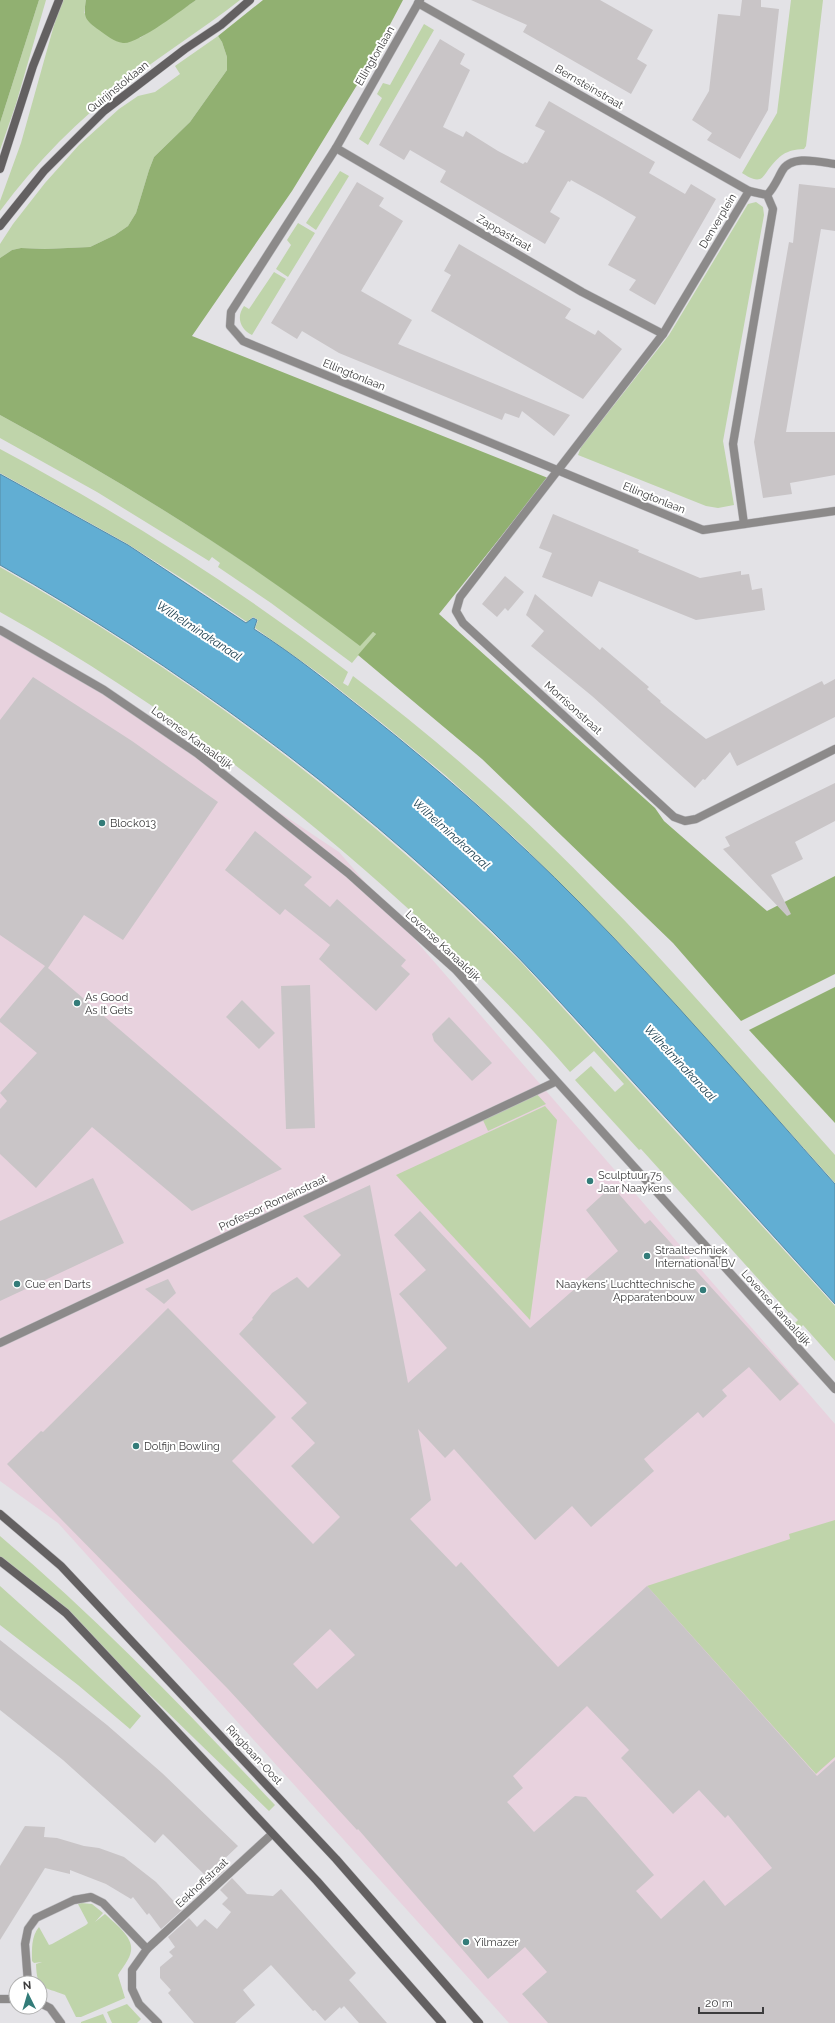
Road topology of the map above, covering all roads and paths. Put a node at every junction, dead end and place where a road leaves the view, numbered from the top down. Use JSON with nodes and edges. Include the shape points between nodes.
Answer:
{"nodes":[{"id":1,"x":59,"y":0,"type":"edge"},
{"id":2,"x":250,"y":0,"type":"edge"},
{"id":3,"x":419,"y":1,"type":"edge"},
{"id":4,"x":336,"y":148,"type":"junction"},
{"id":5,"x":835,"y":164,"type":"edge"},
{"id":6,"x":0,"y":169,"type":"edge"},
{"id":7,"x":749,"y":191,"type":"junction"},
{"id":8,"x":767,"y":195,"type":"junction"},
{"id":9,"x":0,"y":226,"type":"edge"},
{"id":10,"x":663,"y":334,"type":"junction"},
{"id":11,"x":556,"y":470,"type":"junction"},
{"id":12,"x":835,"y":511,"type":"edge"},
{"id":13,"x":744,"y":524,"type":"junction"},
{"id":14,"x":0,"y":630,"type":"edge"},
{"id":15,"x":835,"y":749,"type":"edge"},
{"id":16,"x":555,"y":1082,"type":"junction"},
{"id":17,"x":0,"y":1343,"type":"edge"},
{"id":18,"x":835,"y":1390,"type":"edge"},
{"id":19,"x":0,"y":1514,"type":"edge"},
{"id":20,"x":0,"y":1561,"type":"edge"},
{"id":21,"x":272,"y":1834,"type":"junction"},
{"id":22,"x":147,"y":1949,"type":"junction"},
{"id":23,"x":27,"y":1975,"type":"edge"},
{"id":24,"x":48,"y":2007,"type":"edge"},
{"id":25,"x":61,"y":2023,"type":"edge"},
{"id":26,"x":158,"y":2023,"type":"edge"},
{"id":27,"x":442,"y":2023,"type":"edge"},
{"id":28,"x":479,"y":2023,"type":"edge"}],
"edges":[{"from":1,"to":6,"type":"main road","via":[[32,66]]},
{"from":2,"to":9,"type":"main road","name":"Quirijnstoklaan","via":[[221,25],[104,110],[44,171]]},
{"from":3,"to":4,"type":"street","name":"Ellingtonlaan"},
{"from":3,"to":7,"type":"street","name":"Bernsteinstraat"},
{"from":4,"to":10,"type":"street","name":"Zappastraat","via":[[582,292]]},
{"from":4,"to":11,"type":"street","name":"Ellingtonlaan","via":[[231,312],[230,326],[243,341]]},
{"from":5,"to":8,"type":"street","via":[[809,160],[790,164],[782,170]]},
{"from":7,"to":8,"type":"street","name":"Denverplein"},
{"from":7,"to":10,"type":"street","name":"Denverplein"},
{"from":8,"to":13,"type":"street","via":[[773,209],[733,444]]},
{"from":10,"to":11,"type":"street","name":"Denverplein"},
{"from":11,"to":13,"type":"street","name":"Ellingtonlaan","via":[[703,530]]},
{"from":11,"to":15,"type":"street","name":"Morrisonstraat","via":[[460,597],[456,611],[463,623],[674,817],[685,821],[696,819]]},
{"from":12,"to":13,"type":"street","name":"Ellingtonlaan"},
{"from":14,"to":16,"type":"street","name":"Lovense Kanaaldijk","via":[[104,690],[198,754],[342,868],[456,970]]},
{"from":16,"to":17,"type":"street","name":"Professor Romeinstraat"},
{"from":16,"to":18,"type":"street","name":"Lovense Kanaaldijk"},
{"from":19,"to":28,"type":"main road","name":"Ringbaan-Oost","via":[[61,1566],[336,1859]]},
{"from":20,"to":21,"type":"main road","via":[[66,1613]]},
{"from":21,"to":22,"type":"street","name":"Eekhoffstraat"},
{"from":21,"to":27,"type":"main road","via":[[317,1881]]},
{"from":22,"to":23,"type":"street","via":[[104,1903],[91,1897],[74,1900],[36,1918],[28,1928],[25,1944]]},
{"from":22,"to":26,"type":"street","name":"Eekhoffstraat","via":[[132,1970],[132,1989],[139,2004]]},
{"from":24,"to":25,"type":"street"}]}
